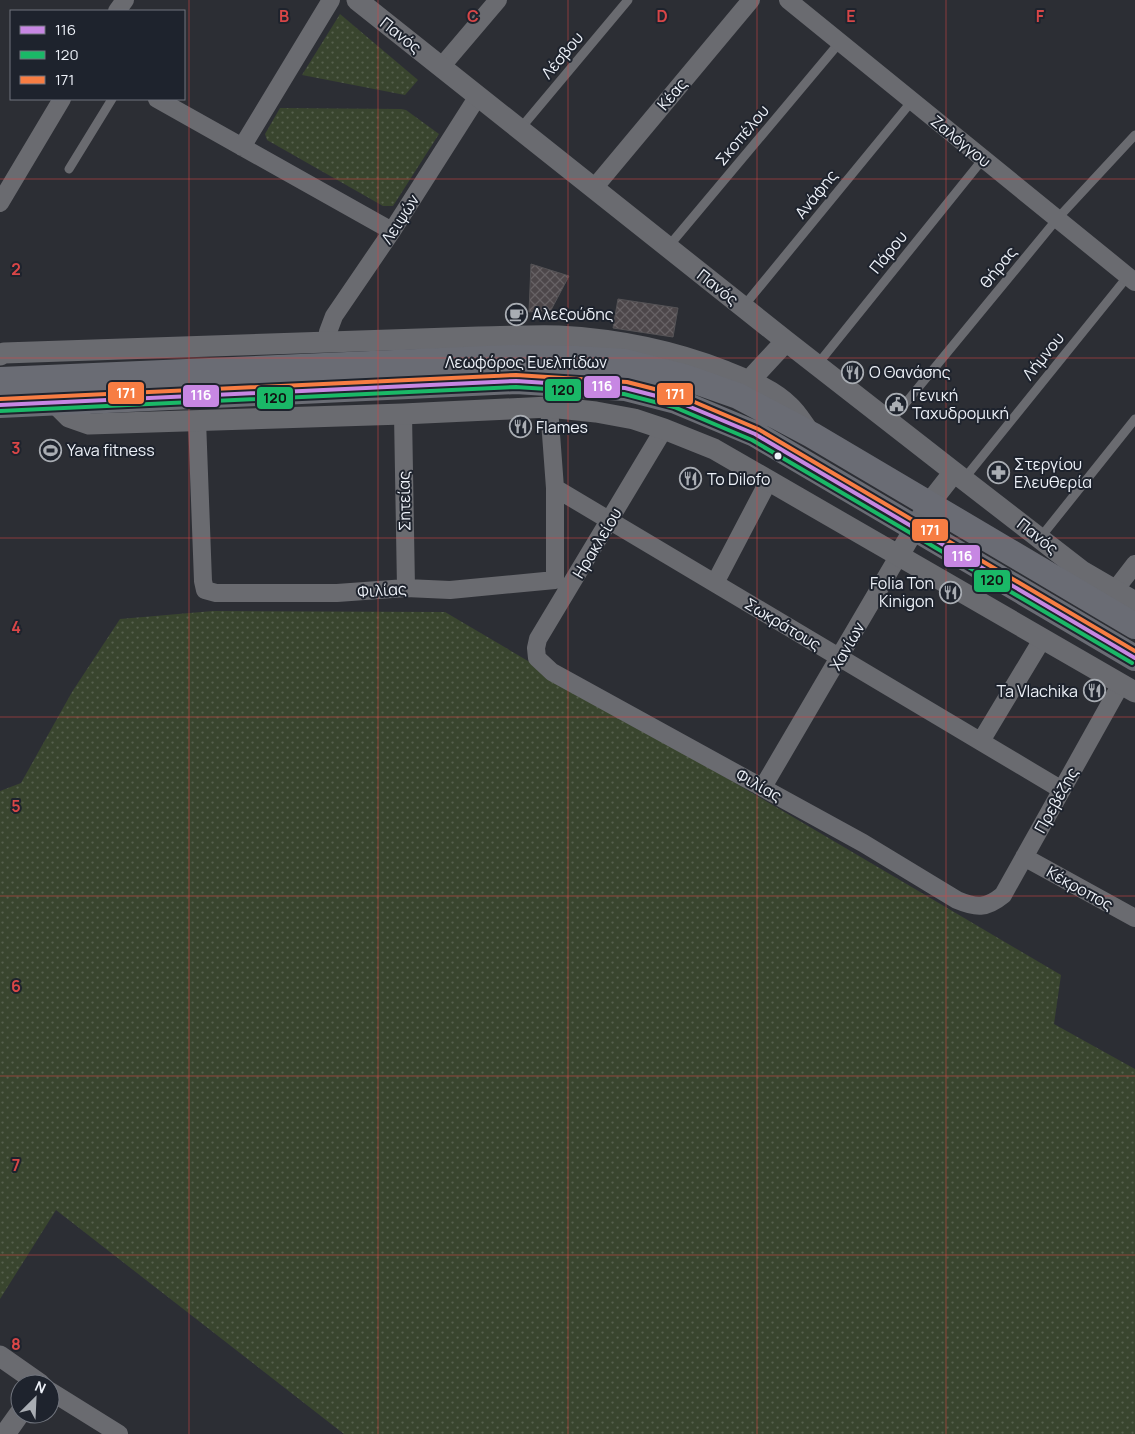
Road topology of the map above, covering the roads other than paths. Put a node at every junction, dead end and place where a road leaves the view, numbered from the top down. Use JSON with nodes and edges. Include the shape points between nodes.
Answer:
{"nodes":[{"id":1,"x":330,"y":0,"type":"edge"},
{"id":2,"x":498,"y":0,"type":"edge"},
{"id":3,"x":628,"y":0,"type":"edge"},
{"id":4,"x":751,"y":0,"type":"edge"},
{"id":5,"x":788,"y":0,"type":"edge"},
{"id":6,"x":362,"y":2,"type":"edge"},
{"id":7,"x":840,"y":42,"type":"junction"},
{"id":8,"x":441,"y":67,"type":"junction"},
{"id":9,"x":478,"y":96,"type":"junction"},
{"id":10,"x":61,"y":100,"type":"edge"},
{"id":11,"x":111,"y":100,"type":"edge"},
{"id":12,"x":158,"y":100,"type":"edge"},
{"id":13,"x":912,"y":101,"type":"junction"},
{"id":14,"x":520,"y":129,"type":"junction"},
{"id":15,"x":1135,"y":134,"type":"edge"},
{"id":16,"x":242,"y":147,"type":"junction"},
{"id":17,"x":983,"y":159,"type":"junction"},
{"id":18,"x":69,"y":169,"type":"dead end"},
{"id":19,"x":594,"y":188,"type":"junction"},
{"id":20,"x":0,"y":203,"type":"edge"},
{"id":21,"x":1057,"y":219,"type":"junction"},
{"id":22,"x":392,"y":231,"type":"junction"},
{"id":23,"x":668,"y":247,"type":"junction"},
{"id":24,"x":1131,"y":279,"type":"edge"},
{"id":25,"x":743,"y":307,"type":"junction"},
{"id":26,"x":786,"y":341,"type":"junction"},
{"id":27,"x":326,"y":344,"type":"junction"},
{"id":28,"x":514,"y":348,"type":"junction"},
{"id":29,"x":0,"y":354,"type":"edge"},
{"id":30,"x":817,"y":365,"type":"junction"},
{"id":31,"x":0,"y":380,"type":"edge"},
{"id":32,"x":749,"y":381,"type":"junction"},
{"id":33,"x":54,"y":403,"type":"junction"},
{"id":34,"x":0,"y":406,"type":"edge"},
{"id":35,"x":549,"y":407,"type":"junction"},
{"id":36,"x":403,"y":414,"type":"junction"},
{"id":37,"x":1135,"y":419,"type":"edge"},
{"id":38,"x":197,"y":420,"type":"junction"},
{"id":39,"x":728,"y":421,"type":"junction"},
{"id":40,"x":890,"y":422,"type":"junction"},
{"id":41,"x":664,"y":429,"type":"junction"},
{"id":42,"x":812,"y":435,"type":"junction"},
{"id":43,"x":714,"y":449,"type":"junction"},
{"id":44,"x":955,"y":472,"type":"junction"},
{"id":45,"x":769,"y":480,"type":"junction"},
{"id":46,"x":555,"y":488,"type":"junction"},
{"id":47,"x":929,"y":504,"type":"junction"},
{"id":48,"x":610,"y":521,"type":"junction"},
{"id":49,"x":915,"y":527,"type":"junction"},
{"id":50,"x":1040,"y":538,"type":"junction"},
{"id":51,"x":899,"y":555,"type":"junction"},
{"id":52,"x":1135,"y":564,"type":"edge"},
{"id":53,"x":1074,"y":578,"type":"junction"},
{"id":54,"x":554,"y":580,"type":"junction"},
{"id":55,"x":1008,"y":582,"type":"junction"},
{"id":56,"x":715,"y":584,"type":"junction"},
{"id":57,"x":572,"y":585,"type":"junction"},
{"id":58,"x":406,"y":588,"type":"junction"},
{"id":59,"x":1115,"y":590,"type":"junction"},
{"id":60,"x":1135,"y":602,"type":"edge"},
{"id":61,"x":1135,"y":626,"type":"edge"},
{"id":62,"x":1023,"y":627,"type":"junction"},
{"id":63,"x":1043,"y":638,"type":"junction"},
{"id":64,"x":537,"y":658,"type":"joint"},
{"id":65,"x":840,"y":658,"type":"junction"},
{"id":66,"x":1135,"y":658,"type":"edge"},
{"id":67,"x":1128,"y":688,"type":"edge"},
{"id":68,"x":981,"y":741,"type":"junction"},
{"id":69,"x":763,"y":787,"type":"junction"},
{"id":70,"x":1062,"y":790,"type":"junction"},
{"id":71,"x":1024,"y":858,"type":"junction"},
{"id":72,"x":982,"y":906,"type":"joint"},
{"id":73,"x":1135,"y":918,"type":"edge"},
{"id":74,"x":0,"y":1356,"type":"edge"},
{"id":75,"x":26,"y":1374,"type":"edge"},
{"id":76,"x":60,"y":1396,"type":"edge"},
{"id":77,"x":119,"y":1434,"type":"edge"}],
"edges":[{"from":1,"to":16,"type":"street"},
{"from":2,"to":8,"type":"street"},
{"from":3,"to":14,"type":"lane","name":"Λέσβου"},
{"from":4,"to":19,"type":"street","name":"Κέας"},
{"from":5,"to":7,"type":"street","name":"Ζαλόγγου"},
{"from":6,"to":8,"type":"street","name":"Πανός"},
{"from":7,"to":13,"type":"street","name":"Ζαλόγγου"},
{"from":7,"to":23,"type":"lane","name":"Σκοπέλου"},
{"from":8,"to":9,"type":"street","name":"Πανός"},
{"from":9,"to":14,"type":"street","name":"Πανός"},
{"from":9,"to":22,"type":"street","name":"Λειψών"},
{"from":10,"to":20,"type":"street"},
{"from":11,"to":18,"type":"lane"},
{"from":12,"to":16,"type":"street"},
{"from":13,"to":17,"type":"street","name":"Ζαλόγγου"},
{"from":13,"to":25,"type":"lane","name":"Ανάφης"},
{"from":14,"to":19,"type":"street","name":"Πανός"},
{"from":15,"to":21,"type":"lane","name":"θήρας"},
{"from":16,"to":22,"type":"street"},
{"from":17,"to":21,"type":"street","name":"Ζαλόγγου"},
{"from":17,"to":30,"type":"lane","name":"Πάρου"},
{"from":19,"to":23,"type":"street","name":"Πανός"},
{"from":21,"to":24,"type":"street","name":"Ζαλόγγου"},
{"from":21,"to":40,"type":"lane","name":"θήρας"},
{"from":22,"to":27,"type":"street","name":"Λειψών","via":[[334,316]]},
{"from":23,"to":25,"type":"street","name":"Πανός"},
{"from":24,"to":44,"type":"lane","name":"Λήμνου"},
{"from":25,"to":26,"type":"street","name":"Πανός"},
{"from":26,"to":30,"type":"street","name":"Πανός"},
{"from":26,"to":32,"type":"street"},
{"from":27,"to":28,"type":"street"},
{"from":27,"to":29,"type":"street"},
{"from":28,"to":31,"type":"main road","name":"Λεωφόρος Ευελπίδων"},
{"from":28,"to":32,"type":"street","via":[[558,336],[623,342],[701,361]]},
{"from":28,"to":42,"type":"main road","name":"Λεωφόρος Ευελπίδων","via":[[576,359],[625,362],[684,377],[738,396]]},
{"from":30,"to":40,"type":"street","name":"Πανός"},
{"from":32,"to":42,"type":"street","via":[[789,406]]},
{"from":33,"to":34,"type":"main road","name":"Λεωφόρος Ευελπίδων"},
{"from":33,"to":38,"type":"street","via":[[69,417],[89,424]]},
{"from":33,"to":39,"type":"main road","name":"Λεωφόρος Ευελπίδων","via":[[516,381],[625,388],[676,401]]},
{"from":35,"to":36,"type":"street"},
{"from":35,"to":41,"type":"street","via":[[634,419]]},
{"from":35,"to":46,"type":"street"},
{"from":36,"to":38,"type":"street"},
{"from":36,"to":58,"type":"street","name":"Σητείας"},
{"from":37,"to":50,"type":"lane"},
{"from":38,"to":58,"type":"street","name":"Φιλίας","via":[[206,590],[337,594]]},
{"from":39,"to":43,"type":"street"},
{"from":39,"to":49,"type":"main road","name":"Λεωφόρος Ευελπίδων"},
{"from":40,"to":44,"type":"street","name":"Πανός"},
{"from":41,"to":43,"type":"street"},
{"from":41,"to":48,"type":"street","name":"Ηρακλείου"},
{"from":42,"to":47,"type":"main road","name":"Λεωφόρος Ευελπίδων"},
{"from":43,"to":45,"type":"street"},
{"from":44,"to":47,"type":"street","name":"Χανίων","via":[[936,481]]},
{"from":44,"to":50,"type":"street","name":"Πανός"},
{"from":45,"to":51,"type":"street"},
{"from":45,"to":56,"type":"street"},
{"from":46,"to":48,"type":"street","name":"Σωκράτους"},
{"from":46,"to":54,"type":"street"},
{"from":47,"to":49,"type":"street","name":"Χανίων"},
{"from":47,"to":53,"type":"main road","name":"Λεωφόρος Ευελπίδων"},
{"from":48,"to":56,"type":"street","name":"Σωκράτους"},
{"from":48,"to":57,"type":"street","name":"Ηρακλείου"},
{"from":49,"to":51,"type":"street","name":"Χανίων"},
{"from":49,"to":55,"type":"main road","name":"Λεωφόρος Ευελπίδων"},
{"from":50,"to":53,"type":"street","name":"Πανός"},
{"from":51,"to":62,"type":"street"},
{"from":51,"to":65,"type":"street","name":"Χανίων"},
{"from":52,"to":59,"type":"street"},
{"from":53,"to":59,"type":"street","name":"Πανός"},
{"from":53,"to":61,"type":"main road","name":"Λεωφόρος Ευελπίδων"},
{"from":54,"to":57,"type":"street"},
{"from":54,"to":58,"type":"street","name":"Φιλίας","via":[[450,590]]},
{"from":55,"to":62,"type":"street"},
{"from":55,"to":66,"type":"main road","name":"Λεωφόρος Ευελπίδων"},
{"from":56,"to":65,"type":"street","name":"Σωκράτους"},
{"from":57,"to":64,"type":"street","name":"Ηρακλείου","via":[[538,639]]},
{"from":59,"to":60,"type":"street","name":"Πανός"},
{"from":62,"to":63,"type":"street"},
{"from":63,"to":67,"type":"street"},
{"from":63,"to":68,"type":"street"},
{"from":64,"to":69,"type":"street","name":"Φιλίας","via":[[552,672]]},
{"from":65,"to":68,"type":"street","name":"Σωκράτους"},
{"from":65,"to":69,"type":"street","name":"Χανίων"},
{"from":67,"to":70,"type":"street","name":"Πρεβέζης"},
{"from":68,"to":70,"type":"street","name":"Σωκράτους"},
{"from":69,"to":72,"type":"street","name":"Φιλίας","via":[[957,900]]},
{"from":70,"to":71,"type":"street","name":"Πρεβέζης"},
{"from":71,"to":72,"type":"street","name":"Πρεβέζης","via":[[1003,895],[992,904]]},
{"from":71,"to":73,"type":"street","name":"Κέκροπος"},
{"from":74,"to":75,"type":"street"},
{"from":76,"to":77,"type":"street"}]}
